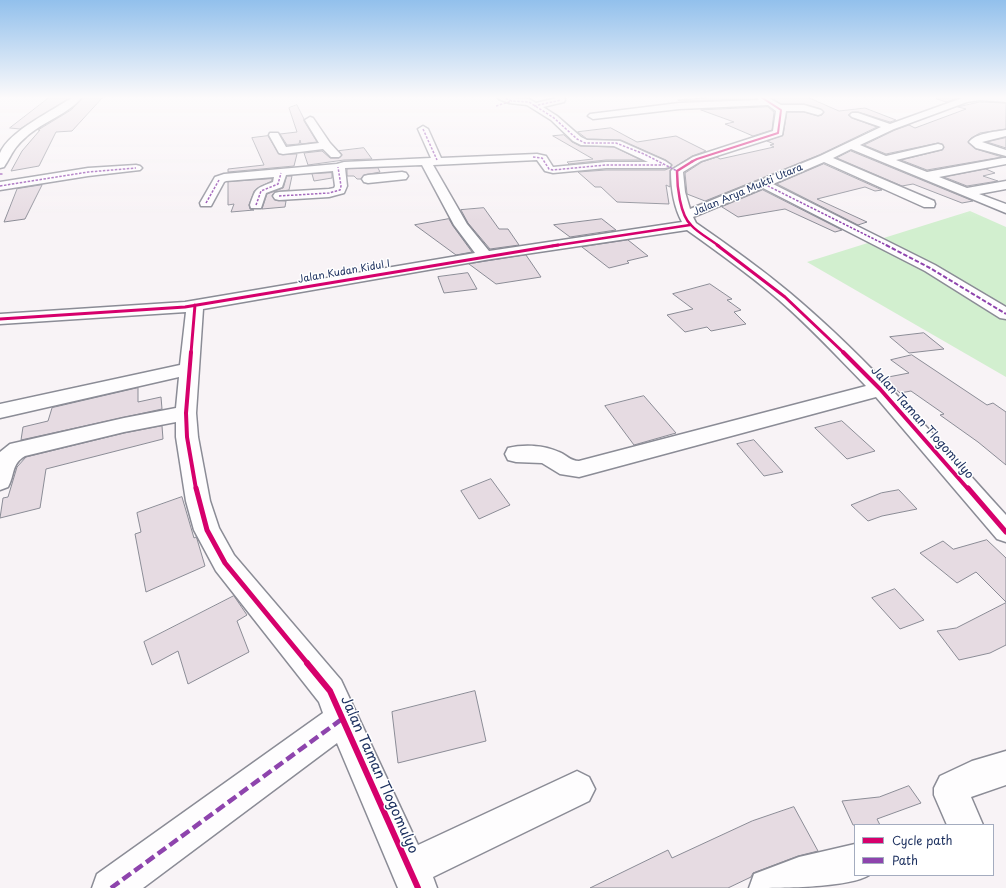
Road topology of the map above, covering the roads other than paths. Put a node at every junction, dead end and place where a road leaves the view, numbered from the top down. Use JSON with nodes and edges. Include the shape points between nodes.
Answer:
{"nodes":[{"id":1,"x":16,"y":138,"type":"edge"},
{"id":2,"x":276,"y":138,"type":"edge"},
{"id":3,"x":322,"y":138,"type":"edge"},
{"id":4,"x":425,"y":138,"type":"edge"},
{"id":5,"x":576,"y":138,"type":"edge"},
{"id":6,"x":761,"y":138,"type":"edge"},
{"id":7,"x":865,"y":138,"type":"edge"},
{"id":8,"x":983,"y":138,"type":"edge"},
{"id":9,"x":326,"y":145,"type":"junction"},
{"id":10,"x":850,"y":145,"type":"junction"},
{"id":11,"x":938,"y":147,"type":"dead end"},
{"id":12,"x":1004,"y":157,"type":"edge"},
{"id":13,"x":824,"y":158,"type":"junction"},
{"id":14,"x":886,"y":159,"type":"junction"},
{"id":15,"x":431,"y":165,"type":"junction"},
{"id":16,"x":665,"y":165,"type":"junction"},
{"id":17,"x":341,"y":166,"type":"junction"},
{"id":18,"x":136,"y":168,"type":"dead end"},
{"id":19,"x":1,"y":170,"type":"edge"},
{"id":20,"x":677,"y":171,"type":"junction"},
{"id":21,"x":281,"y":173,"type":"junction"},
{"id":22,"x":927,"y":176,"type":"junction"},
{"id":23,"x":368,"y":179,"type":"dead end"},
{"id":24,"x":764,"y":184,"type":"junction"},
{"id":25,"x":1006,"y":185,"type":"edge"},
{"id":26,"x":0,"y":186,"type":"edge"},
{"id":27,"x":967,"y":192,"type":"junction"},
{"id":28,"x":279,"y":196,"type":"dead end"},
{"id":29,"x":206,"y":203,"type":"dead end"},
{"id":30,"x":929,"y":204,"type":"dead end"},
{"id":31,"x":256,"y":205,"type":"dead end"},
{"id":32,"x":1006,"y":209,"type":"edge"},
{"id":33,"x":687,"y":221,"type":"junction"},
{"id":34,"x":485,"y":256,"type":"junction"},
{"id":35,"x":195,"y":305,"type":"junction"},
{"id":36,"x":1006,"y":314,"type":"edge"},
{"id":37,"x":0,"y":319,"type":"edge"},
{"id":38,"x":189,"y":369,"type":"junction"},
{"id":39,"x":880,"y":389,"type":"junction"},
{"id":40,"x":0,"y":411,"type":"edge"},
{"id":41,"x":186,"y":412,"type":"junction"},
{"id":42,"x":516,"y":454,"type":"dead end"},
{"id":43,"x":0,"y":481,"type":"edge"},
{"id":44,"x":1005,"y":529,"type":"edge"},
{"id":45,"x":342,"y":719,"type":"junction"},
{"id":46,"x":1006,"y":768,"type":"edge"},
{"id":47,"x":577,"y":789,"type":"dead end"},
{"id":48,"x":965,"y":824,"type":"edge"},
{"id":49,"x":854,"y":863,"type":"edge"},
{"id":50,"x":413,"y":878,"type":"edge"},
{"id":51,"x":111,"y":888,"type":"edge"},
{"id":52,"x":768,"y":888,"type":"edge"}],
"edges":[{"from":1,"to":19,"type":"street","via":[[3,156]]},
{"from":2,"to":9,"type":"street","via":[[283,150]]},
{"from":3,"to":9,"type":"street"},
{"from":4,"to":15,"type":"street"},
{"from":5,"to":16,"type":"street","via":[[585,143],[616,143]]},
{"from":6,"to":20,"type":"street","via":[[697,159]]},
{"from":7,"to":10,"type":"street","name":"Jalan Arya Mukti Utara"},
{"from":8,"to":12,"type":"street","via":[[974,142]]},
{"from":9,"to":17,"type":"street"},
{"from":10,"to":13,"type":"street","name":"Jalan Arya Mukti Utara"},
{"from":10,"to":14,"type":"street"},
{"from":11,"to":14,"type":"street"},
{"from":12,"to":22,"type":"street"},
{"from":13,"to":24,"type":"street","name":"Jalan Arya Mukti Utara"},
{"from":13,"to":30,"type":"street"},
{"from":14,"to":22,"type":"street"},
{"from":15,"to":16,"type":"street","via":[[537,157],[542,158],[549,169],[553,170],[606,165]]},
{"from":15,"to":17,"type":"street"},
{"from":15,"to":23,"type":"street"},
{"from":15,"to":34,"type":"street","via":[[461,225]]},
{"from":16,"to":20,"type":"street"},
{"from":17,"to":21,"type":"street"},
{"from":17,"to":28,"type":"street","via":[[340,190]]},
{"from":18,"to":26,"type":"street","via":[[88,172]]},
{"from":19,"to":26,"type":"street","via":[[4,181]]},
{"from":20,"to":33,"type":"street"},
{"from":21,"to":29,"type":"street","via":[[221,179]]},
{"from":21,"to":31,"type":"street","via":[[278,184],[261,192]]},
{"from":22,"to":27,"type":"street"},
{"from":24,"to":33,"type":"street","name":"Jalan Arya Mukti Utara"},
{"from":24,"to":36,"type":"street","via":[[930,268]]},
{"from":25,"to":27,"type":"street"},
{"from":27,"to":32,"type":"street"},
{"from":33,"to":34,"type":"street","name":"Jalan Kudan Kidul I"},
{"from":33,"to":39,"type":"street","name":"Jalan Taman Tlogomulyo","via":[[785,297]]},
{"from":34,"to":35,"type":"street","name":"Jalan Kudan Kidul I"},
{"from":35,"to":37,"type":"street","name":"Jalan Kudan Kidul I"},
{"from":35,"to":38,"type":"street","name":"Jalan Taman Tlogomulyo"},
{"from":38,"to":40,"type":"street"},
{"from":38,"to":41,"type":"street","name":"Jalan Taman Tlogomulyo"},
{"from":39,"to":42,"type":"street","via":[[579,469],[566,468],[543,454]]},
{"from":39,"to":44,"type":"street","name":"Jalan Taman Tlogomulyo"},
{"from":41,"to":43,"type":"street","via":[[18,450],[6,458]]},
{"from":41,"to":45,"type":"street","name":"Jalan Taman Tlogomulyo","via":[[187,437],[198,501],[207,530],[225,563],[330,692]]},
{"from":45,"to":50,"type":"street","name":"Jalan Taman Tlogomulyo"},
{"from":45,"to":51,"type":"street"},
{"from":46,"to":48,"type":"street","via":[[972,778],[952,788],[952,795]]},
{"from":47,"to":50,"type":"street"},
{"from":49,"to":52,"type":"street","via":[[799,876]]}]}
